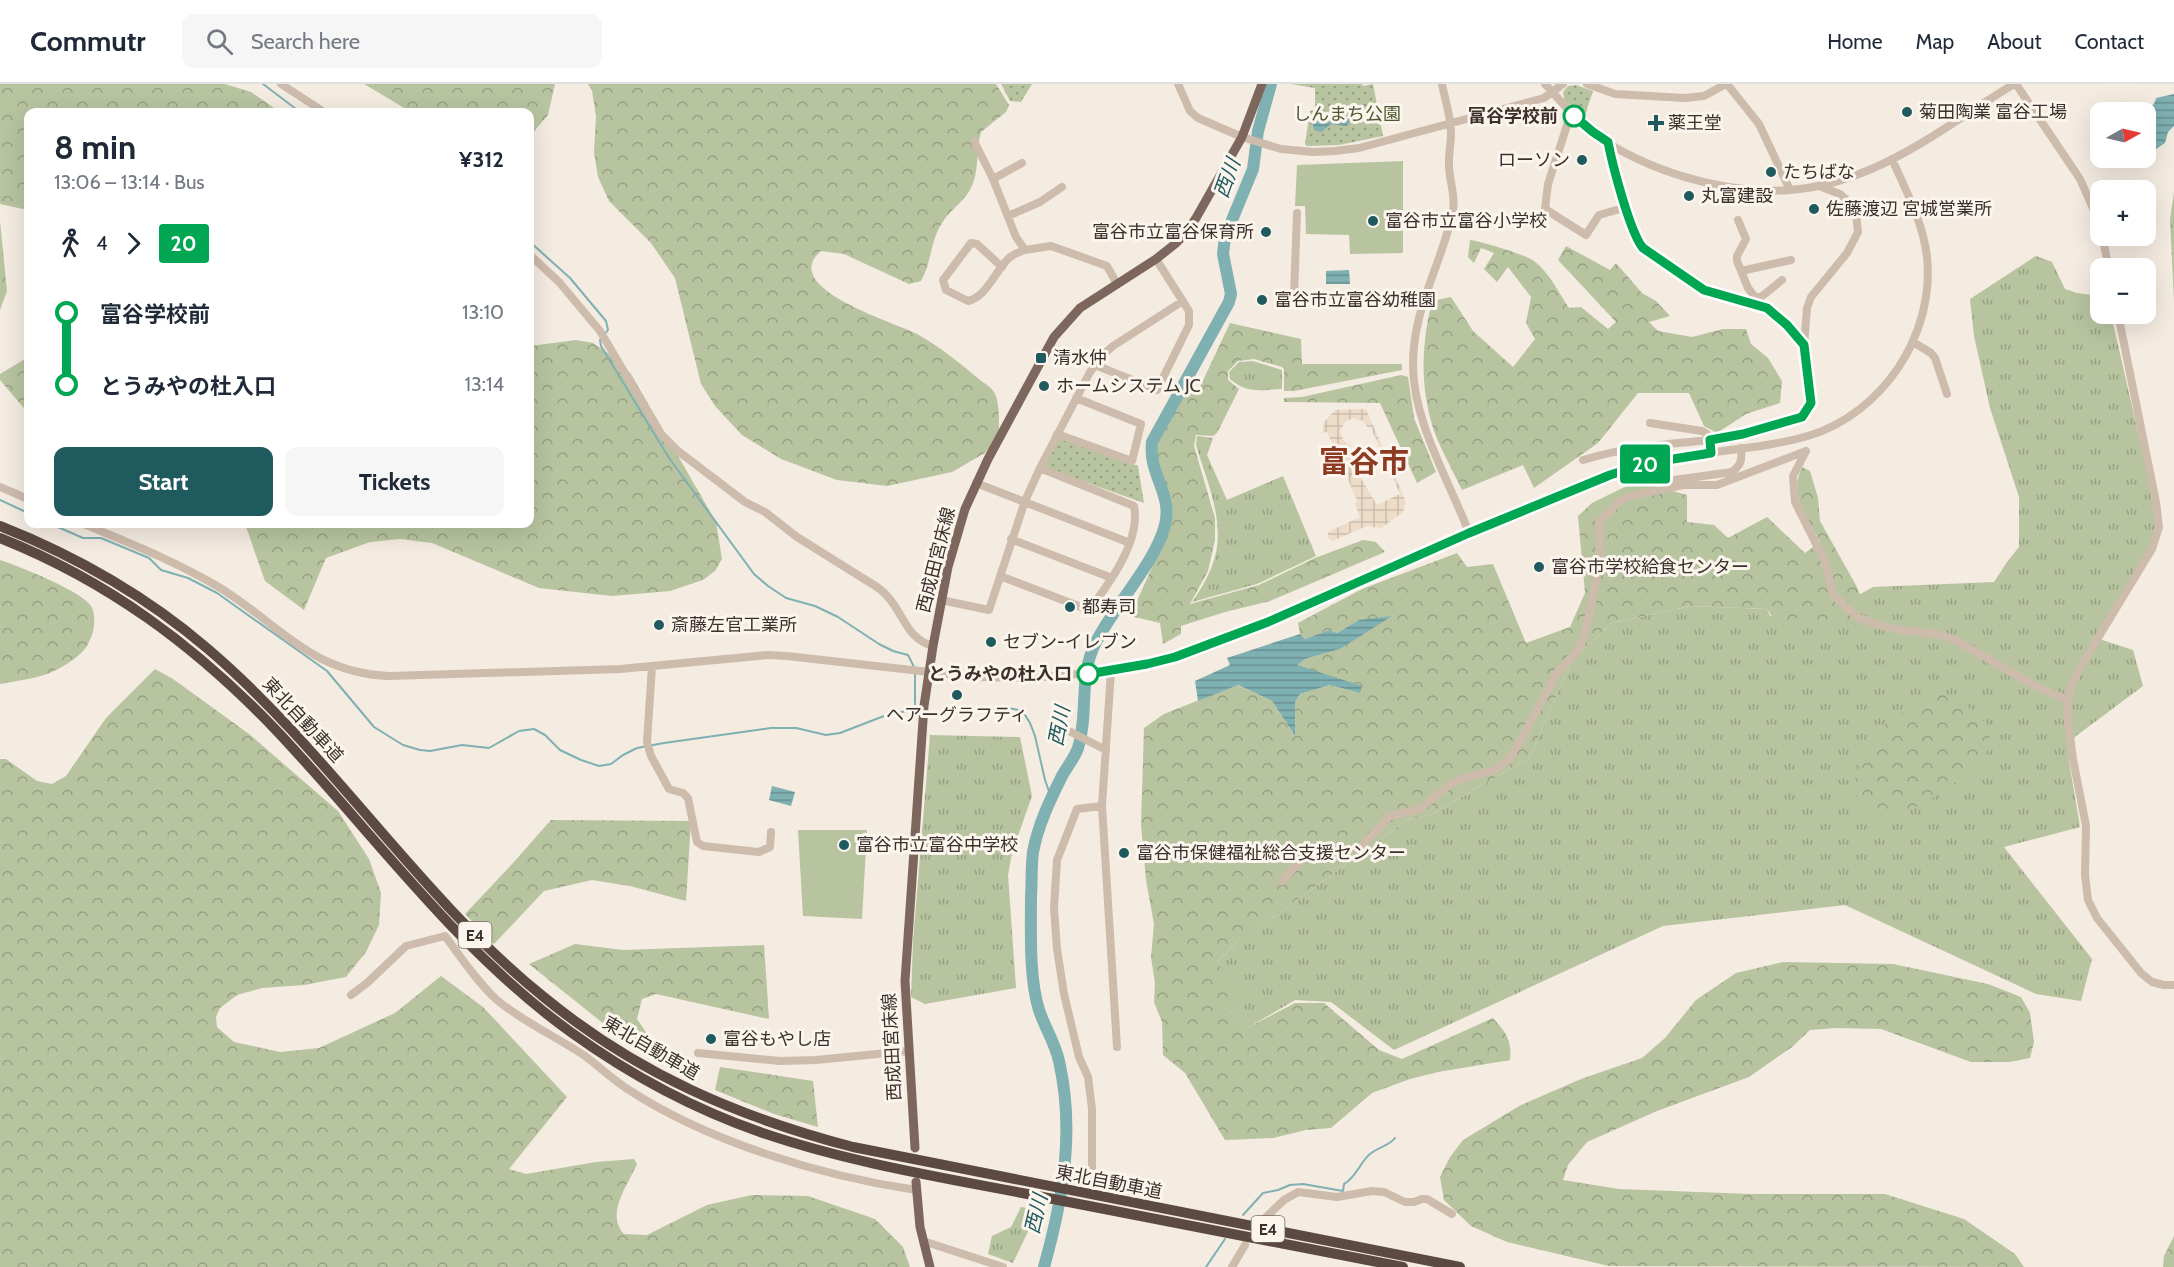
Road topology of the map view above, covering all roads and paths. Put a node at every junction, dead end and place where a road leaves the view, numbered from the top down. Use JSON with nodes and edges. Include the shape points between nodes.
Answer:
{"nodes":[{"id":1,"x":281,"y":84,"type":"edge"},
{"id":2,"x":1178,"y":84,"type":"edge"},
{"id":3,"x":1262,"y":84,"type":"edge"},
{"id":4,"x":1442,"y":84,"type":"edge"},
{"id":5,"x":1545,"y":84,"type":"edge"},
{"id":6,"x":1563,"y":84,"type":"edge"},
{"id":7,"x":1587,"y":84,"type":"edge"},
{"id":8,"x":1726,"y":84,"type":"edge"},
{"id":9,"x":2015,"y":84,"type":"edge"},
{"id":10,"x":1553,"y":92,"type":"junction"},
{"id":11,"x":318,"y":108,"type":"edge"},
{"id":12,"x":1571,"y":113,"type":"junction"},
{"id":13,"x":1450,"y":124,"type":"junction"},
{"id":14,"x":1246,"y":138,"type":"junction"},
{"id":15,"x":974,"y":141,"type":"dead end"},
{"id":16,"x":1608,"y":142,"type":"junction"},
{"id":17,"x":1893,"y":159,"type":"junction"},
{"id":18,"x":1022,"y":163,"type":"dead end"},
{"id":19,"x":993,"y":179,"type":"junction"},
{"id":20,"x":1818,"y":186,"type":"junction"},
{"id":21,"x":1062,"y":187,"type":"dead end"},
{"id":22,"x":1790,"y":190,"type":"junction"},
{"id":23,"x":2090,"y":202,"type":"edge"},
{"id":24,"x":1627,"y":207,"type":"junction"},
{"id":25,"x":1297,"y":213,"type":"dead end"},
{"id":26,"x":1008,"y":216,"type":"junction"},
{"id":27,"x":1738,"y":220,"type":"dead end"},
{"id":28,"x":1025,"y":250,"type":"junction"},
{"id":29,"x":534,"y":259,"type":"edge"},
{"id":30,"x":1156,"y":260,"type":"junction"},
{"id":31,"x":1791,"y":260,"type":"dead end"},
{"id":32,"x":1002,"y":267,"type":"junction"},
{"id":33,"x":1741,"y":271,"type":"junction"},
{"id":34,"x":1782,"y":280,"type":"dead end"},
{"id":35,"x":1117,"y":284,"type":"junction"},
{"id":36,"x":1424,"y":297,"type":"junction"},
{"id":37,"x":1755,"y":300,"type":"junction"},
{"id":38,"x":1183,"y":301,"type":"junction"},
{"id":39,"x":2120,"y":324,"type":"edge"},
{"id":40,"x":1913,"y":342,"type":"junction"},
{"id":41,"x":1804,"y":345,"type":"junction"},
{"id":42,"x":1095,"y":365,"type":"junction"},
{"id":43,"x":1947,"y":394,"type":"dead end"},
{"id":44,"x":1076,"y":398,"type":"junction"},
{"id":45,"x":1650,"y":423,"type":"dead end"},
{"id":46,"x":1057,"y":434,"type":"junction"},
{"id":47,"x":1710,"y":440,"type":"junction"},
{"id":48,"x":1741,"y":448,"type":"junction"},
{"id":49,"x":1711,"y":453,"type":"junction"},
{"id":50,"x":1583,"y":460,"type":"dead end"},
{"id":51,"x":1040,"y":468,"type":"junction"},
{"id":52,"x":976,"y":483,"type":"junction"},
{"id":53,"x":0,"y":487,"type":"edge"},
{"id":54,"x":1663,"y":490,"type":"junction"},
{"id":55,"x":24,"y":498,"type":"edge"},
{"id":56,"x":1024,"y":501,"type":"junction"},
{"id":57,"x":0,"y":525,"type":"edge"},
{"id":58,"x":93,"y":528,"type":"edge"},
{"id":59,"x":1469,"y":533,"type":"junction"},
{"id":60,"x":0,"y":538,"type":"edge"},
{"id":61,"x":1011,"y":539,"type":"junction"},
{"id":62,"x":1130,"y":543,"type":"junction"},
{"id":63,"x":1000,"y":576,"type":"junction"},
{"id":64,"x":1112,"y":578,"type":"junction"},
{"id":65,"x":941,"y":600,"type":"junction"},
{"id":66,"x":933,"y":646,"type":"junction"},
{"id":67,"x":652,"y":666,"type":"junction"},
{"id":68,"x":1112,"y":671,"type":"junction"},
{"id":69,"x":929,"y":673,"type":"junction"},
{"id":70,"x":2068,"y":700,"type":"junction"},
{"id":71,"x":1065,"y":729,"type":"dead end"},
{"id":72,"x":1106,"y":750,"type":"junction"},
{"id":73,"x":1102,"y":806,"type":"junction"},
{"id":74,"x":771,"y":832,"type":"dead end"},
{"id":75,"x":1282,"y":881,"type":"dead end"},
{"id":76,"x":2174,"y":985,"type":"edge"},
{"id":77,"x":351,"y":995,"type":"dead end"},
{"id":78,"x":1118,"y":1047,"type":"dead end"},
{"id":79,"x":908,"y":1052,"type":"junction"},
{"id":80,"x":698,"y":1053,"type":"dead end"},
{"id":81,"x":915,"y":1148,"type":"dead end"},
{"id":82,"x":1092,"y":1174,"type":"dead end"},
{"id":83,"x":916,"y":1186,"type":"joint"},
{"id":84,"x":1044,"y":1192,"type":"junction"},
{"id":85,"x":1076,"y":1198,"type":"junction"},
{"id":86,"x":1452,"y":1214,"type":"dead end"},
{"id":87,"x":1263,"y":1220,"type":"dead end"},
{"id":88,"x":923,"y":1241,"type":"junction"},
{"id":89,"x":1245,"y":1245,"type":"dead end"},
{"id":90,"x":930,"y":1267,"type":"edge"},
{"id":91,"x":1003,"y":1267,"type":"edge"},
{"id":92,"x":1232,"y":1267,"type":"edge"},
{"id":93,"x":1403,"y":1267,"type":"edge"},
{"id":94,"x":1460,"y":1267,"type":"edge"}],
"edges":[{"from":1,"to":11,"type":"street"},
{"from":2,"to":14,"type":"street","via":[[1190,111],[1198,118]]},
{"from":3,"to":14,"type":"main road","name":"西成田宮床線"},
{"from":4,"to":13,"type":"street"},
{"from":5,"to":10,"type":"street"},
{"from":6,"to":10,"type":"street"},
{"from":7,"to":8,"type":"street","via":[[1615,94],[1684,98],[1704,96]]},
{"from":8,"to":22,"type":"street","via":[[1759,124]]},
{"from":9,"to":17,"type":"street"},
{"from":9,"to":23,"type":"street","via":[[2080,179]]},
{"from":10,"to":12,"type":"street"},
{"from":10,"to":13,"type":"street","via":[[1544,98]]},
{"from":12,"to":16,"type":"street"},
{"from":12,"to":24,"type":"street","via":[[1548,183],[1545,209],[1586,235],[1599,215]]},
{"from":13,"to":14,"type":"street","via":[[1335,151],[1299,151]]},
{"from":13,"to":36,"type":"street","via":[[1448,161],[1454,205]]},
{"from":14,"to":30,"type":"main road","name":"西成田宮床線","via":[[1197,218]]},
{"from":15,"to":19,"type":"street"},
{"from":16,"to":22,"type":"street","via":[[1682,177],[1729,186]]},
{"from":16,"to":24,"type":"street"},
{"from":17,"to":20,"type":"street"},
{"from":17,"to":40,"type":"street","via":[[1917,215],[1927,256],[1926,300]]},
{"from":18,"to":19,"type":"street"},
{"from":19,"to":26,"type":"street"},
{"from":20,"to":22,"type":"street"},
{"from":20,"to":41,"type":"street","via":[[1849,202],[1856,213],[1858,232],[1847,253],[1811,297]]},
{"from":21,"to":26,"type":"street"},
{"from":24,"to":37,"type":"street","via":[[1637,242],[1643,248],[1704,290]]},
{"from":25,"to":36,"type":"street","via":[[1294,296]]},
{"from":26,"to":28,"type":"street"},
{"from":27,"to":33,"type":"street","via":[[1746,239],[1737,256]]},
{"from":28,"to":32,"type":"street","via":[[1010,257]]},
{"from":28,"to":35,"type":"street","via":[[1052,246],[1107,266]]},
{"from":29,"to":66,"type":"street","via":[[600,331],[661,435],[745,502],[877,587],[914,636]]},
{"from":30,"to":35,"type":"main road","name":"西成田宮床線"},
{"from":30,"to":38,"type":"street"},
{"from":31,"to":33,"type":"street"},
{"from":32,"to":32,"type":"street","via":[[976,299],[968,301],[946,290],[943,280],[971,243]]},
{"from":33,"to":37,"type":"street"},
{"from":34,"to":37,"type":"street"},
{"from":35,"to":52,"type":"main road","name":"西成田宮床線","via":[[1080,308],[1054,336]]},
{"from":36,"to":59,"type":"street","via":[[1414,340],[1414,384],[1425,427]]},
{"from":37,"to":41,"type":"street","via":[[1776,315]]},
{"from":38,"to":42,"type":"street","via":[[1113,346]]},
{"from":38,"to":42,"type":"street","via":[[1189,311],[1189,325],[1157,390]]},
{"from":39,"to":70,"type":"street","via":[[2159,526],[2152,549],[2078,671]]},
{"from":40,"to":43,"type":"street","via":[[1935,358]]},
{"from":40,"to":48,"type":"street","via":[[1881,391],[1841,421],[1799,438]]},
{"from":41,"to":47,"type":"street","via":[[1811,403],[1802,417]]},
{"from":42,"to":44,"type":"street"},
{"from":44,"to":46,"type":"street"},
{"from":44,"to":46,"type":"street","via":[[1141,424],[1132,461]]},
{"from":45,"to":47,"type":"street","via":[[1702,431]]},
{"from":46,"to":51,"type":"street"},
{"from":47,"to":49,"type":"street"},
{"from":47,"to":50,"type":"street","via":[[1611,451]]},
{"from":48,"to":49,"type":"street"},
{"from":48,"to":54,"type":"street","via":[[1742,461],[1732,472],[1667,481]]},
{"from":49,"to":59,"type":"street","via":[[1648,463],[1610,475]]},
{"from":51,"to":56,"type":"street"},
{"from":51,"to":62,"type":"street","via":[[1134,506]]},
{"from":52,"to":56,"type":"street"},
{"from":52,"to":65,"type":"main road","name":"西成田宮床線","via":[[965,509]]},
{"from":53,"to":55,"type":"street"},
{"from":54,"to":70,"type":"street","via":[[1683,485],[1717,485],[1806,451],[1793,476],[1795,502],[1826,564],[1833,595],[1859,618],[1888,628],[1955,640],[2039,688]]},
{"from":54,"to":75,"type":"street","via":[[1627,497],[1599,522],[1600,562],[1585,635],[1577,651],[1556,674],[1508,760],[1495,770],[1448,786],[1420,810],[1390,816],[1361,847],[1302,859]]},
{"from":56,"to":61,"type":"street"},
{"from":56,"to":62,"type":"street"},
{"from":57,"to":84,"type":"highway","name":"東北自動車道","number":"E4","via":[[104,574],[208,649],[282,720],[486,946],[544,998],[611,1046],[677,1084],[763,1121]]},
{"from":58,"to":67,"type":"street","via":[[198,574],[313,655],[356,672],[389,676]]},
{"from":59,"to":68,"type":"street","via":[[1268,622],[1175,657]]},
{"from":60,"to":84,"type":"highway","name":"東北自動車道","number":"E4","via":[[98,584],[202,659],[273,728],[465,940],[538,1007],[604,1054],[673,1094],[809,1147],[863,1161]]},
{"from":61,"to":63,"type":"street"},
{"from":61,"to":64,"type":"street"},
{"from":62,"to":64,"type":"street"},
{"from":63,"to":64,"type":"street","via":[[1089,610]]},
{"from":63,"to":65,"type":"street","via":[[989,610]]},
{"from":65,"to":66,"type":"main road","name":"西成田宮床線"},
{"from":66,"to":69,"type":"main road","name":"西成田宮床線"},
{"from":67,"to":69,"type":"street","via":[[768,655]]},
{"from":67,"to":74,"type":"street","via":[[649,746],[669,789],[688,798],[697,842],[759,852],[770,847]]},
{"from":68,"to":69,"type":"street","via":[[1004,679]]},
{"from":68,"to":72,"type":"street"},
{"from":69,"to":79,"type":"main road","name":"西成田宮床線","via":[[905,981]]},
{"from":70,"to":76,"type":"street","via":[[2069,736],[2086,826],[2088,900],[2097,918],[2141,973],[2152,982]]},
{"from":71,"to":72,"type":"street"},
{"from":72,"to":73,"type":"street"},
{"from":73,"to":78,"type":"street"},
{"from":73,"to":82,"type":"street","via":[[1077,809],[1057,860],[1054,908],[1064,994],[1079,1057],[1088,1077]]},
{"from":77,"to":83,"type":"street","via":[[406,946],[445,936],[499,997],[628,1089],[682,1120],[784,1159],[842,1175]]},
{"from":79,"to":80,"type":"street","via":[[816,1060]]},
{"from":79,"to":81,"type":"main road","name":"西成田宮床線"},
{"from":83,"to":88,"type":"main road"},
{"from":84,"to":85,"type":"highway","name":"東北自動車道","number":"E4"},
{"from":85,"to":93,"type":"highway","name":"東北自動車道","number":"E4"},
{"from":85,"to":94,"type":"highway","name":"東北自動車道","number":"E4"},
{"from":86,"to":87,"type":"street","via":[[1427,1199],[1405,1202],[1384,1192],[1337,1197],[1298,1192]]},
{"from":88,"to":90,"type":"main road"},
{"from":88,"to":91,"type":"street"},
{"from":89,"to":92,"type":"street"}]}
